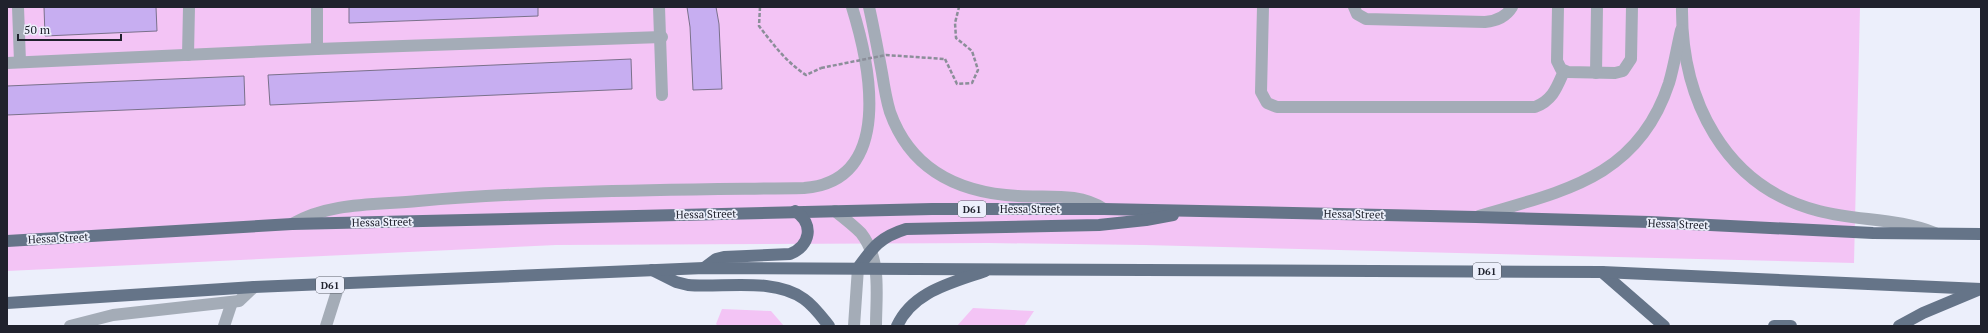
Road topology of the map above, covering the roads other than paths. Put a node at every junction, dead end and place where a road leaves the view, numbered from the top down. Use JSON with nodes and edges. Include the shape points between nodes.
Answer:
{"nodes":[{"id":1,"x":18,"y":7,"type":"edge"},
{"id":2,"x":189,"y":7,"type":"edge"},
{"id":3,"x":317,"y":7,"type":"edge"},
{"id":4,"x":659,"y":7,"type":"edge"},
{"id":5,"x":852,"y":7,"type":"edge"},
{"id":6,"x":869,"y":7,"type":"edge"},
{"id":7,"x":1263,"y":7,"type":"edge"},
{"id":8,"x":1354,"y":7,"type":"edge"},
{"id":9,"x":1512,"y":7,"type":"edge"},
{"id":10,"x":1558,"y":7,"type":"edge"},
{"id":11,"x":1597,"y":7,"type":"edge"},
{"id":12,"x":1632,"y":7,"type":"edge"},
{"id":13,"x":1682,"y":7,"type":"edge"},
{"id":14,"x":1682,"y":22,"type":"junction"},
{"id":15,"x":662,"y":37,"type":"junction"},
{"id":16,"x":317,"y":49,"type":"junction"},
{"id":17,"x":188,"y":55,"type":"junction"},
{"id":18,"x":20,"y":62,"type":"junction"},
{"id":19,"x":7,"y":63,"type":"edge"},
{"id":20,"x":1564,"y":71,"type":"junction"},
{"id":21,"x":1596,"y":73,"type":"junction"},
{"id":22,"x":662,"y":95,"type":"dead end"},
{"id":23,"x":1104,"y":209,"type":"junction"},
{"id":24,"x":795,"y":211,"type":"junction"},
{"id":25,"x":835,"y":211,"type":"junction"},
{"id":26,"x":1192,"y":211,"type":"junction"},
{"id":27,"x":1476,"y":217,"type":"junction"},
{"id":28,"x":292,"y":224,"type":"junction"},
{"id":29,"x":1936,"y":233,"type":"junction"},
{"id":30,"x":1981,"y":234,"type":"edge"},
{"id":31,"x":7,"y":241,"type":"edge"},
{"id":32,"x":871,"y":250,"type":"junction"},
{"id":33,"x":704,"y":268,"type":"junction"},
{"id":34,"x":858,"y":268,"type":"junction"},
{"id":35,"x":876,"y":268,"type":"junction"},
{"id":36,"x":992,"y":268,"type":"junction"},
{"id":37,"x":652,"y":270,"type":"junction"},
{"id":38,"x":1602,"y":272,"type":"junction"},
{"id":39,"x":339,"y":285,"type":"junction"},
{"id":40,"x":254,"y":287,"type":"junction"},
{"id":41,"x":1981,"y":289,"type":"edge"},
{"id":42,"x":7,"y":302,"type":"edge"},
{"id":43,"x":232,"y":302,"type":"junction"},
{"id":44,"x":93,"y":318,"type":"junction"},
{"id":45,"x":70,"y":326,"type":"edge"},
{"id":46,"x":104,"y":326,"type":"edge"},
{"id":47,"x":224,"y":326,"type":"edge"},
{"id":48,"x":326,"y":326,"type":"edge"},
{"id":49,"x":829,"y":326,"type":"edge"},
{"id":50,"x":854,"y":326,"type":"edge"},
{"id":51,"x":876,"y":326,"type":"edge"},
{"id":52,"x":897,"y":326,"type":"edge"},
{"id":53,"x":1664,"y":326,"type":"edge"},
{"id":54,"x":1774,"y":326,"type":"edge"},
{"id":55,"x":1791,"y":326,"type":"edge"},
{"id":56,"x":1899,"y":326,"type":"edge"}],
"edges":[{"from":1,"to":18,"type":"street"},
{"from":2,"to":17,"type":"street"},
{"from":3,"to":16,"type":"street"},
{"from":4,"to":15,"type":"street"},
{"from":5,"to":28,"type":"street","via":[[864,52],[869,90],[868,132],[865,144],[853,164],[825,184],[804,188],[558,192],[458,198],[332,209],[310,214]]},
{"from":6,"to":23,"type":"street","via":[[890,110],[909,146],[928,166],[940,176],[966,188],[1006,195],[1079,198],[1096,203]]},
{"from":7,"to":20,"type":"street","via":[[1261,92],[1267,104],[1277,107],[1535,107],[1554,94]]},
{"from":8,"to":9,"type":"street","via":[[1357,14],[1366,19],[1485,22],[1499,19]]},
{"from":10,"to":20,"type":"street","via":[[1557,61]]},
{"from":11,"to":21,"type":"street"},
{"from":12,"to":21,"type":"street","via":[[1630,64],[1619,72]]},
{"from":13,"to":14,"type":"street"},
{"from":14,"to":27,"type":"street","via":[[1669,82],[1661,104],[1635,144],[1600,174],[1579,185]]},
{"from":14,"to":29,"type":"street","via":[[1690,76],[1698,103],[1721,146],[1751,178],[1769,190],[1810,208],[1913,225]]},
{"from":15,"to":16,"type":"street"},
{"from":15,"to":22,"type":"street"},
{"from":16,"to":17,"type":"street"},
{"from":17,"to":18,"type":"street"},
{"from":18,"to":19,"type":"street"},
{"from":20,"to":21,"type":"street"},
{"from":23,"to":25,"type":"main road","name":"Hessa Street","number":"D61"},
{"from":23,"to":26,"type":"main road","name":"Hessa Street","number":"D61"},
{"from":24,"to":25,"type":"main road","name":"Hessa Street","number":"D61"},
{"from":24,"to":28,"type":"main road","name":"Hessa Street","number":"D61"},
{"from":24,"to":33,"type":"main road","via":[[805,221],[808,234],[799,250],[790,254],[724,257],[716,259]]},
{"from":25,"to":32,"type":"street","via":[[860,232]]},
{"from":26,"to":27,"type":"main road","name":"Hessa Street","number":"D61"},
{"from":26,"to":32,"type":"main road","via":[[1122,223],[906,229],[890,234]]},
{"from":27,"to":29,"type":"main road","name":"Hessa Street","number":"D61","via":[[1873,233]]},
{"from":28,"to":31,"type":"main road","name":"Hessa Street","number":"D61"},
{"from":29,"to":30,"type":"main road","name":"Hessa Street","number":"D61"},
{"from":32,"to":34,"type":"main road"},
{"from":32,"to":35,"type":"street"},
{"from":33,"to":34,"type":"main road","number":"D61"},
{"from":33,"to":37,"type":"main road","number":"D61"},
{"from":34,"to":35,"type":"main road","number":"D61"},
{"from":34,"to":50,"type":"street"},
{"from":35,"to":36,"type":"main road","number":"D61"},
{"from":35,"to":51,"type":"street"},
{"from":36,"to":38,"type":"main road","number":"D61"},
{"from":36,"to":52,"type":"main road","via":[[921,297],[909,308]]},
{"from":37,"to":39,"type":"main road","number":"D61"},
{"from":37,"to":49,"type":"main road","via":[[688,285],[770,286],[788,290],[817,310]]},
{"from":38,"to":41,"type":"main road","number":"D61"},
{"from":38,"to":53,"type":"main road"},
{"from":39,"to":40,"type":"main road","number":"D61"},
{"from":39,"to":48,"type":"street"},
{"from":40,"to":42,"type":"main road","number":"D61"},
{"from":40,"to":43,"type":"street","via":[[245,298]]},
{"from":41,"to":56,"type":"main road"},
{"from":43,"to":44,"type":"street"},
{"from":43,"to":47,"type":"street"},
{"from":44,"to":45,"type":"street"},
{"from":44,"to":46,"type":"street"},
{"from":54,"to":55,"type":"main road"}]}
